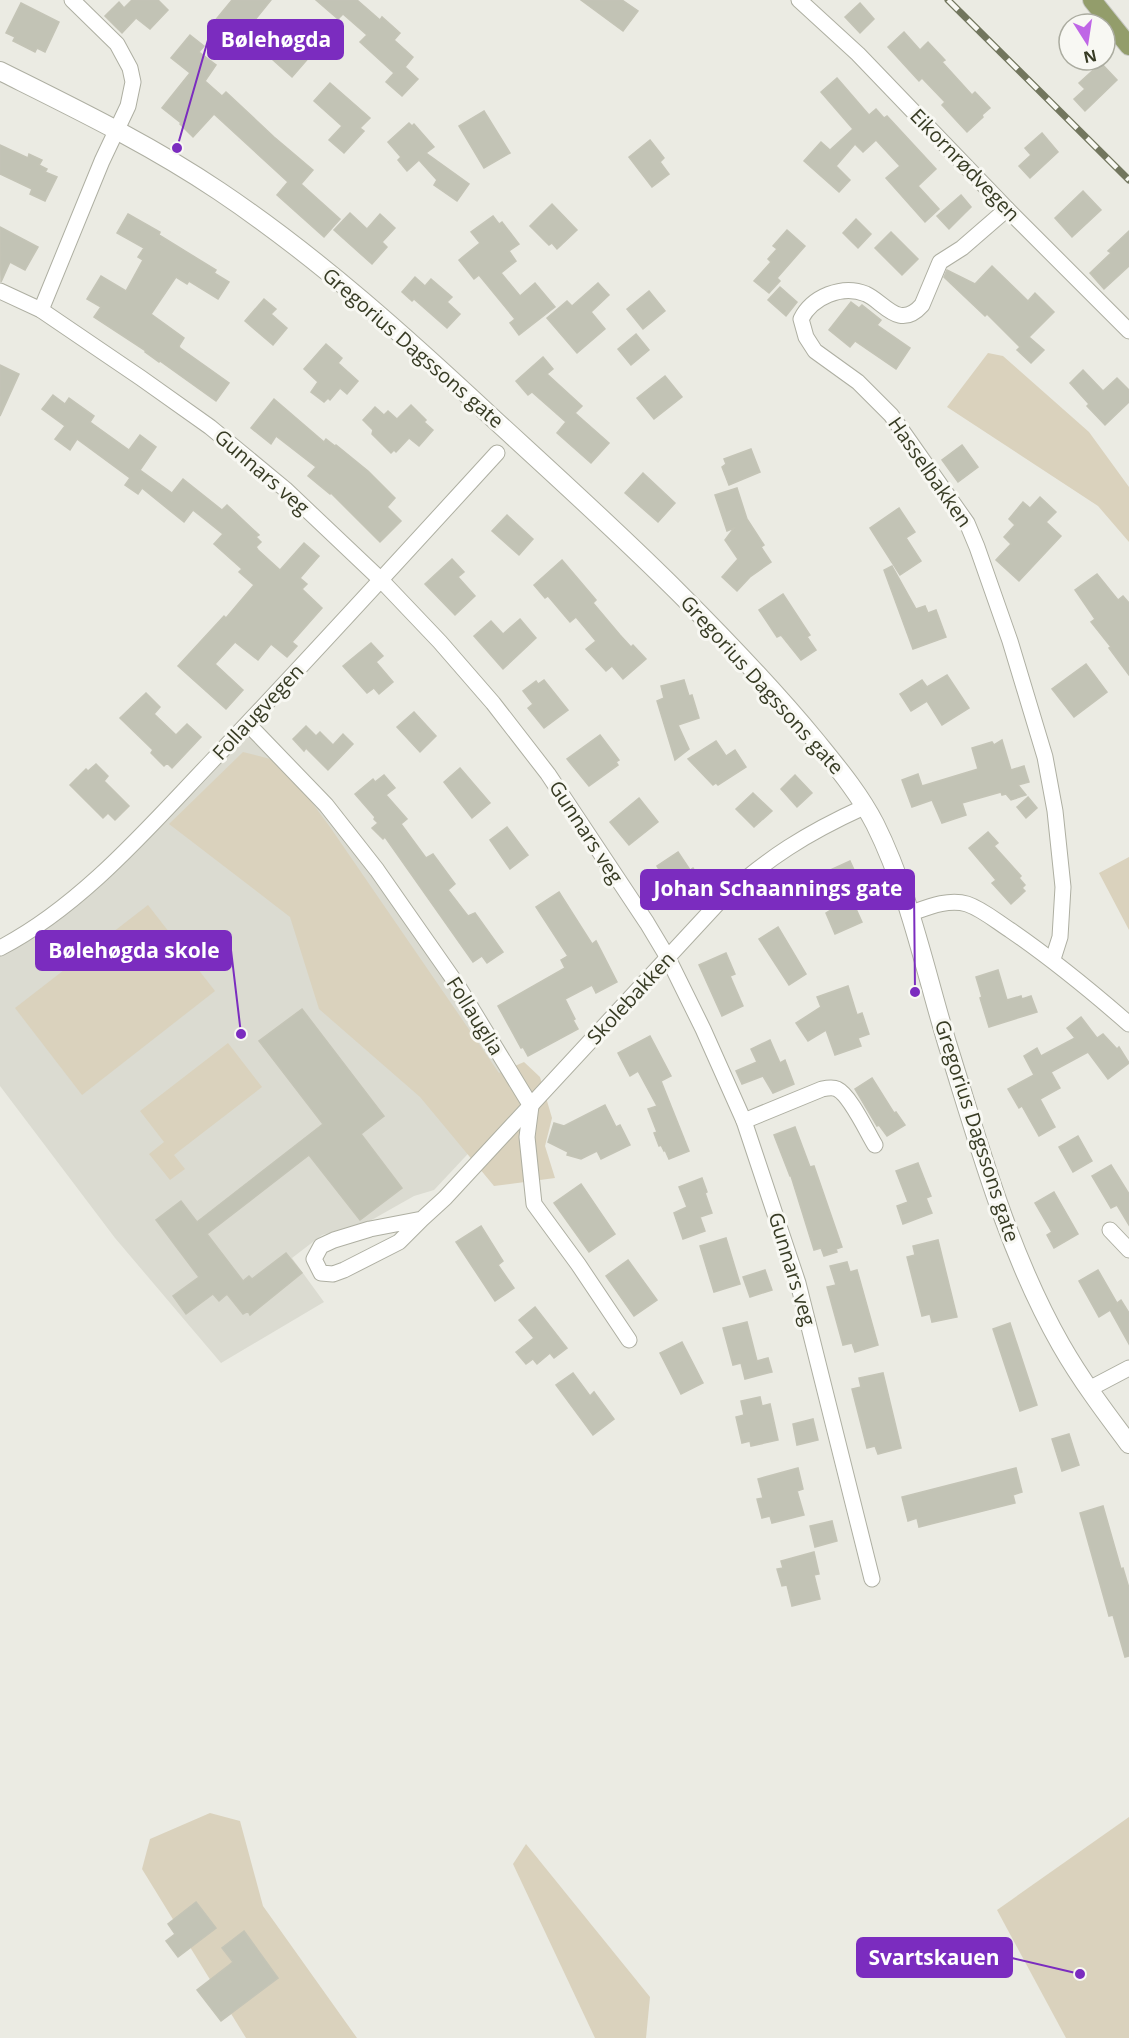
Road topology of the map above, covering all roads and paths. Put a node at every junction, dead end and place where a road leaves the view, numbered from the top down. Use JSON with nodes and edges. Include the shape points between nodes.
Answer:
{"nodes":[{"id":1,"x":72,"y":0,"type":"edge"},
{"id":2,"x":799,"y":0,"type":"edge"},
{"id":3,"x":1092,"y":0,"type":"edge"},
{"id":4,"x":1129,"y":46,"type":"edge"},
{"id":5,"x":0,"y":71,"type":"edge"},
{"id":6,"x":117,"y":130,"type":"junction"},
{"id":7,"x":1007,"y":209,"type":"junction"},
{"id":8,"x":0,"y":291,"type":"edge"},
{"id":9,"x":41,"y":310,"type":"junction"},
{"id":10,"x":1129,"y":331,"type":"edge"},
{"id":11,"x":497,"y":453,"type":"dead end"},
{"id":12,"x":381,"y":580,"type":"junction"},
{"id":13,"x":248,"y":724,"type":"junction"},
{"id":14,"x":864,"y":807,"type":"junction"},
{"id":15,"x":909,"y":914,"type":"junction"},
{"id":16,"x":0,"y":948,"type":"edge"},
{"id":17,"x":668,"y":958,"type":"junction"},
{"id":18,"x":1053,"y":959,"type":"junction"},
{"id":19,"x":1129,"y":1023,"type":"edge"},
{"id":20,"x":531,"y":1106,"type":"junction"},
{"id":21,"x":744,"y":1121,"type":"junction"},
{"id":22,"x":876,"y":1145,"type":"dead end"},
{"id":23,"x":422,"y":1218,"type":"junction"},
{"id":24,"x":1110,"y":1230,"type":"dead end"},
{"id":25,"x":1129,"y":1250,"type":"edge"},
{"id":26,"x":629,"y":1340,"type":"dead end"},
{"id":27,"x":1129,"y":1368,"type":"edge"},
{"id":28,"x":1089,"y":1389,"type":"junction"},
{"id":29,"x":1129,"y":1444,"type":"edge"},
{"id":30,"x":872,"y":1579,"type":"dead end"}],
"edges":[{"from":1,"to":6,"type":"street","via":[[117,44],[130,68],[133,82],[128,106]]},
{"from":2,"to":7,"type":"street","name":"Eikornrødvegen","via":[[858,54]]},
{"from":3,"to":4,"type":"main road"},
{"from":5,"to":6,"type":"street","name":"Gregorius Dagssons gate"},
{"from":6,"to":9,"type":"street"},
{"from":6,"to":14,"type":"street","name":"Gregorius Dagssons gate","via":[[207,183],[263,222],[368,304],[430,360],[586,503],[727,641],[801,723],[853,787]]},
{"from":7,"to":10,"type":"street","name":"Eikornrødvegen"},
{"from":7,"to":18,"type":"street","name":"Hasselbakken","via":[[940,262],[918,309],[895,314],[869,295],[839,292],[814,302],[801,319],[815,351],[858,382],[891,415],[968,523],[1010,641],[1053,800],[1063,887],[1060,937]]},
{"from":8,"to":9,"type":"street","name":"Gunnars veg"},
{"from":9,"to":12,"type":"street","name":"Gunnars veg","via":[[210,427],[285,489]]},
{"from":11,"to":12,"type":"street","name":"Follaugvegen"},
{"from":12,"to":13,"type":"street","name":"Follaugvegen"},
{"from":12,"to":17,"type":"street","name":"Gunnars veg","via":[[493,703],[548,774]]},
{"from":13,"to":16,"type":"street","name":"Follaugvegen","via":[[113,864],[66,904]]},
{"from":13,"to":20,"type":"street","name":"Follauglia","via":[[326,805],[377,870],[456,983]]},
{"from":14,"to":15,"type":"street","name":"Gregorius Dagssons gate","via":[[882,842]]},
{"from":14,"to":17,"type":"street","name":"Skolebakken","via":[[787,847],[744,880]]},
{"from":15,"to":18,"type":"street","via":[[938,904],[966,903]]},
{"from":15,"to":28,"type":"street","name":"Gregorius Dagssons gate","via":[[1012,1243],[1046,1318]]},
{"from":17,"to":20,"type":"street","name":"Skolebakken"},
{"from":17,"to":21,"type":"street","name":"Gunnars veg"},
{"from":18,"to":19,"type":"street"},
{"from":20,"to":23,"type":"street","name":"Skolebakken"},
{"from":20,"to":26,"type":"street","via":[[527,1137],[534,1204]]},
{"from":21,"to":22,"type":"street","via":[[832,1088],[845,1096]]},
{"from":21,"to":30,"type":"street","name":"Gunnars veg","via":[[798,1283]]},
{"from":23,"to":23,"type":"street","name":"Skolebakken","via":[[334,1240],[321,1246],[314,1259],[321,1273],[344,1270],[399,1242]]},
{"from":24,"to":25,"type":"street"},
{"from":27,"to":28,"type":"street"},
{"from":28,"to":29,"type":"street","name":"Gregorius Dagssons gate"}]}
